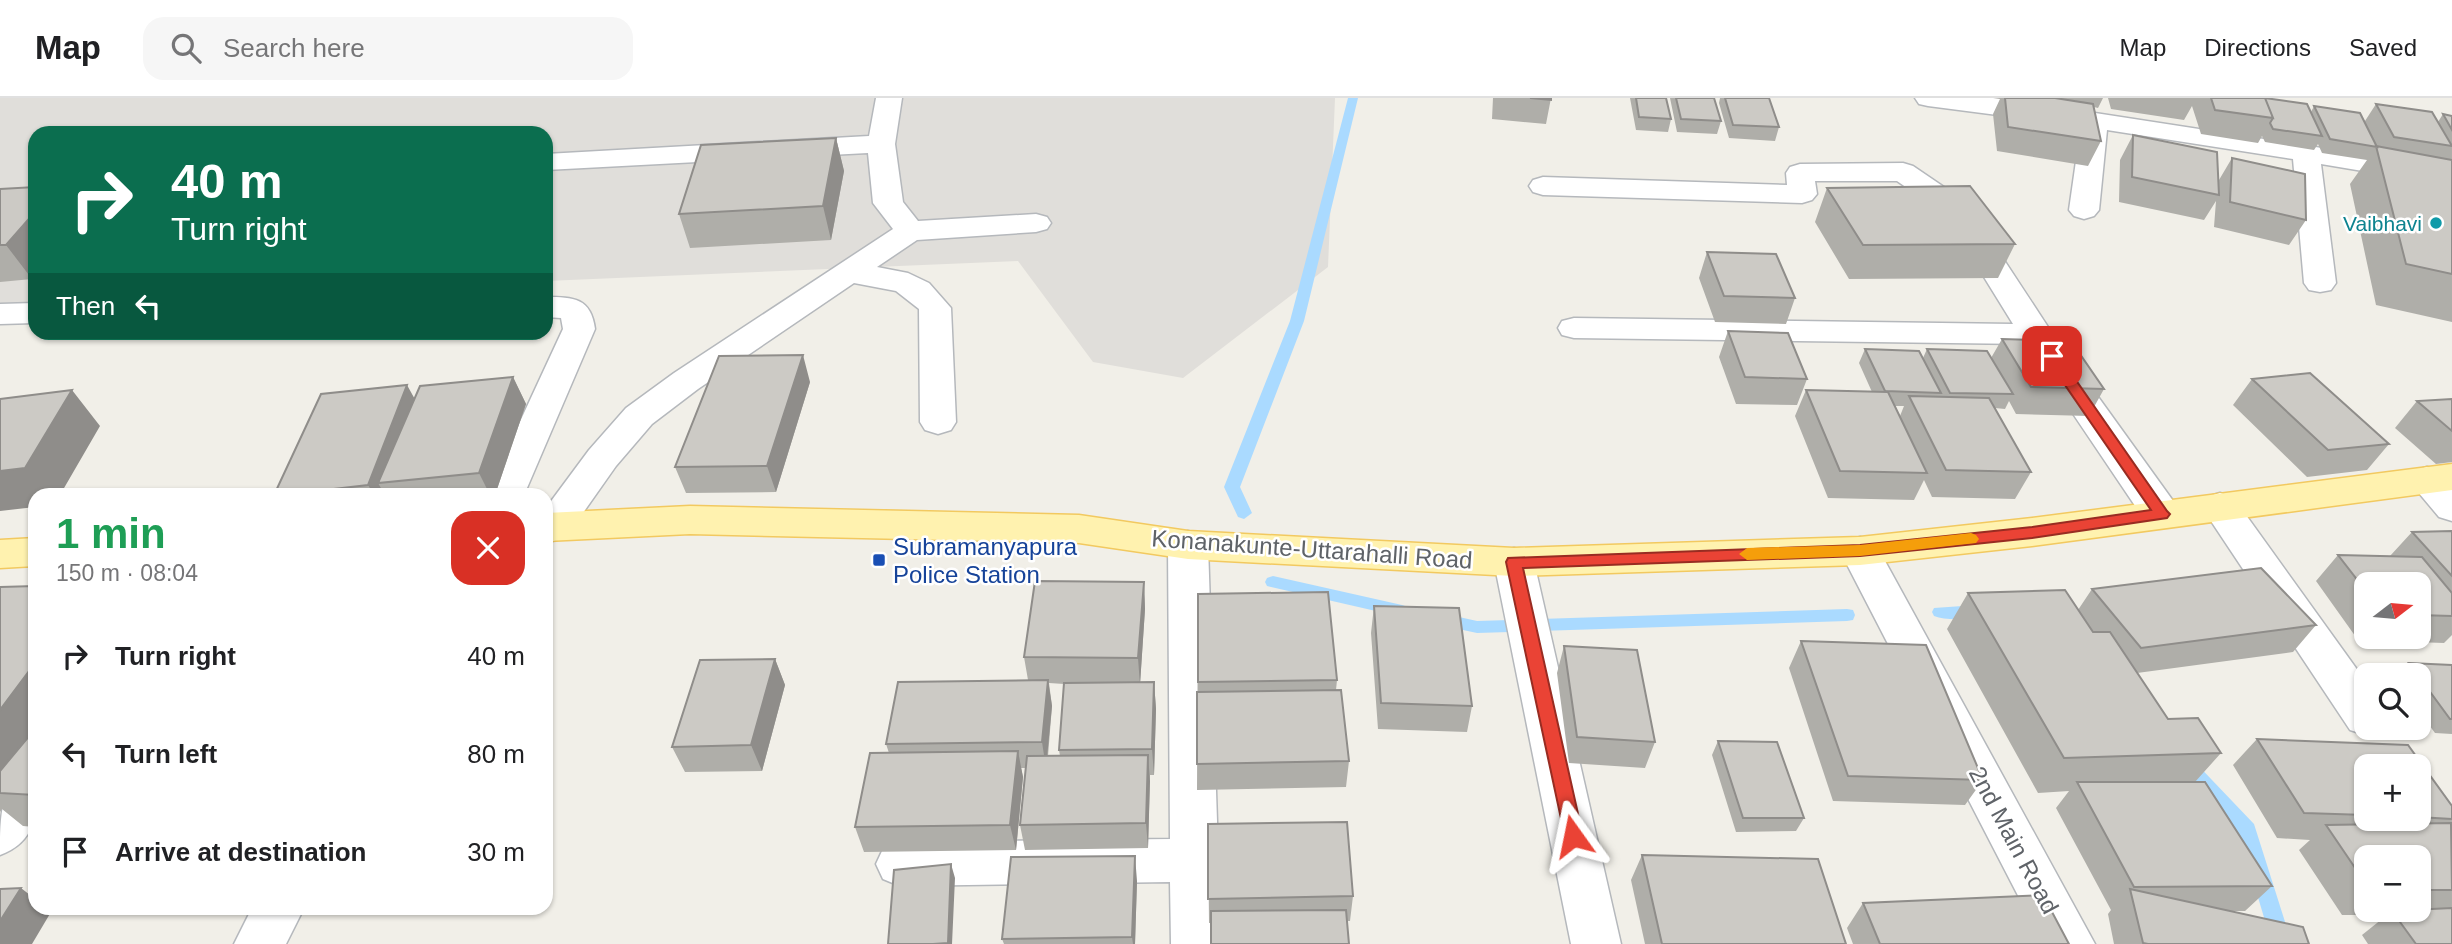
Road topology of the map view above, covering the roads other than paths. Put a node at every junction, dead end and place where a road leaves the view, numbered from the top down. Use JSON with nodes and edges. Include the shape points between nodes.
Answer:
{"nodes":[{"id":1,"x":889,"y":98,"type":"edge"},
{"id":2,"x":1928,"y":98,"type":"edge"},
{"id":3,"x":2095,"y":120,"type":"junction"},
{"id":4,"x":881,"y":144,"type":"junction"},
{"id":5,"x":2306,"y":153,"type":"junction"},
{"id":6,"x":553,"y":162,"type":"edge"},
{"id":7,"x":2452,"y":177,"type":"edge"},
{"id":8,"x":1544,"y":186,"type":"dead end"},
{"id":9,"x":2084,"y":210,"type":"dead end"},
{"id":10,"x":1036,"y":223,"type":"dead end"},
{"id":11,"x":911,"y":231,"type":"junction"},
{"id":12,"x":848,"y":273,"type":"junction"},
{"id":13,"x":2320,"y":284,"type":"dead end"},
{"id":14,"x":553,"y":307,"type":"edge"},
{"id":15,"x":28,"y":313,"type":"edge"},
{"id":16,"x":0,"y":314,"type":"edge"},
{"id":17,"x":1574,"y":328,"type":"dead end"},
{"id":18,"x":2036,"y":334,"type":"junction"},
{"id":19,"x":938,"y":422,"type":"dead end"},
{"id":20,"x":508,"y":488,"type":"edge"},
{"id":21,"x":2444,"y":488,"type":"edge"},
{"id":22,"x":2220,"y":506,"type":"junction"},
{"id":23,"x":2162,"y":514,"type":"junction"},
{"id":24,"x":553,"y":522,"type":"edge"},
{"id":25,"x":553,"y":527,"type":"edge"},
{"id":26,"x":1188,"y":545,"type":"junction"},
{"id":27,"x":1860,"y":551,"type":"junction"},
{"id":28,"x":1514,"y":562,"type":"junction"},
{"id":29,"x":2354,"y":701,"type":"edge"},
{"id":30,"x":28,"y":793,"type":"edge"},
{"id":31,"x":0,"y":834,"type":"edge"},
{"id":32,"x":1194,"y":860,"type":"junction"},
{"id":33,"x":900,"y":864,"type":"dead end"},
{"id":34,"x":275,"y":915,"type":"edge"},
{"id":35,"x":259,"y":944,"type":"edge"},
{"id":36,"x":1196,"y":944,"type":"edge"},
{"id":37,"x":1597,"y":944,"type":"edge"},
{"id":38,"x":2070,"y":944,"type":"edge"}],
"edges":[{"from":1,"to":4,"type":"street"},
{"from":2,"to":3,"type":"street"},
{"from":3,"to":5,"type":"street"},
{"from":3,"to":9,"type":"street"},
{"from":4,"to":6,"type":"street"},
{"from":4,"to":11,"type":"street","via":[[888,203]]},
{"from":5,"to":7,"type":"street"},
{"from":5,"to":13,"type":"street"},
{"from":8,"to":18,"type":"street","via":[[1801,194],[1800,173],[1903,172],[1956,208]]},
{"from":10,"to":11,"type":"street"},
{"from":11,"to":12,"type":"street"},
{"from":12,"to":19,"type":"street","via":[[890,278],[926,293],[935,308]]},
{"from":12,"to":24,"type":"street","via":[[639,416]]},
{"from":14,"to":20,"type":"street","via":[[578,313],[579,329]]},
{"from":15,"to":16,"type":"street"},
{"from":17,"to":18,"type":"street"},
{"from":18,"to":23,"type":"street"},
{"from":21,"to":22,"type":"main road","name":"Konanakunte-Uttarahalli Road"},
{"from":22,"to":23,"type":"main road","name":"Konanakunte-Uttarahalli Road"},
{"from":22,"to":29,"type":"street"},
{"from":23,"to":27,"type":"main road","name":"Konanakunte-Uttarahalli Road"},
{"from":25,"to":26,"type":"main road","name":"Konanakunte-Uttarahalli Road","via":[[690,520],[1079,529]]},
{"from":26,"to":28,"type":"main road","name":"Konanakunte-Uttarahalli Road"},
{"from":26,"to":32,"type":"street"},
{"from":27,"to":28,"type":"main road","name":"Konanakunte-Uttarahalli Road"},
{"from":27,"to":38,"type":"street","name":"2nd Main Road"},
{"from":28,"to":37,"type":"street"},
{"from":30,"to":31,"type":"street"},
{"from":32,"to":33,"type":"street"},
{"from":32,"to":36,"type":"street"},
{"from":34,"to":35,"type":"street"}]}
